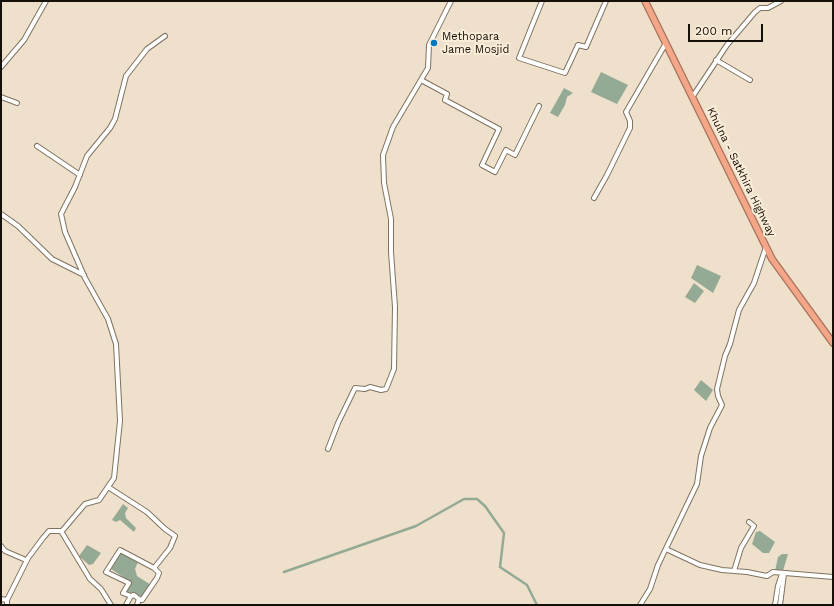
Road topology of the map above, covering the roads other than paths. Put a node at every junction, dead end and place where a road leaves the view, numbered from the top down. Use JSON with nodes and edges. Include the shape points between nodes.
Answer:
{"nodes":[{"id":1,"x":46,"y":1,"type":"edge"},
{"id":2,"x":451,"y":1,"type":"edge"},
{"id":3,"x":542,"y":1,"type":"edge"},
{"id":4,"x":606,"y":1,"type":"edge"},
{"id":5,"x":645,"y":1,"type":"edge"},
{"id":6,"x":781,"y":1,"type":"edge"},
{"id":7,"x":165,"y":36,"type":"dead end"},
{"id":8,"x":666,"y":42,"type":"junction"},
{"id":9,"x":716,"y":60,"type":"junction"},
{"id":10,"x":1,"y":67,"type":"edge"},
{"id":11,"x":421,"y":80,"type":"junction"},
{"id":12,"x":750,"y":80,"type":"dead end"},
{"id":13,"x":693,"y":96,"type":"junction"},
{"id":14,"x":1,"y":97,"type":"edge"},
{"id":15,"x":17,"y":103,"type":"dead end"},
{"id":16,"x":540,"y":106,"type":"dead end"},
{"id":17,"x":37,"y":146,"type":"dead end"},
{"id":18,"x":80,"y":175,"type":"junction"},
{"id":19,"x":594,"y":198,"type":"dead end"},
{"id":20,"x":1,"y":214,"type":"edge"},
{"id":21,"x":766,"y":247,"type":"junction"},
{"id":22,"x":84,"y":275,"type":"junction"},
{"id":23,"x":833,"y":344,"type":"edge"},
{"id":24,"x":328,"y":449,"type":"dead end"},
{"id":25,"x":108,"y":487,"type":"junction"},
{"id":26,"x":749,"y":522,"type":"dead end"},
{"id":27,"x":61,"y":531,"type":"junction"},
{"id":28,"x":1,"y":546,"type":"edge"},
{"id":29,"x":666,"y":549,"type":"junction"},
{"id":30,"x":26,"y":560,"type":"junction"},
{"id":31,"x":154,"y":568,"type":"junction"},
{"id":32,"x":734,"y":571,"type":"junction"},
{"id":33,"x":783,"y":574,"type":"junction"},
{"id":34,"x":833,"y":577,"type":"edge"},
{"id":35,"x":131,"y":596,"type":"junction"},
{"id":36,"x":1,"y":599,"type":"edge"},
{"id":37,"x":139,"y":599,"type":"junction"},
{"id":38,"x":7,"y":603,"type":"edge"},
{"id":39,"x":111,"y":605,"type":"edge"},
{"id":40,"x":126,"y":605,"type":"edge"},
{"id":41,"x":137,"y":605,"type":"edge"},
{"id":42,"x":640,"y":605,"type":"edge"},
{"id":43,"x":775,"y":605,"type":"edge"},
{"id":44,"x":780,"y":605,"type":"edge"}],
"edges":[{"from":1,"to":10,"type":"street","via":[[27,35]]},
{"from":2,"to":11,"type":"street","via":[[433,32],[429,45],[429,65]]},
{"from":3,"to":4,"type":"street","via":[[519,58],[565,73],[578,45],[586,46]]},
{"from":5,"to":8,"type":"highway","name":"Khulna - Satkhira Highway"},
{"from":6,"to":9,"type":"street","via":[[755,12]]},
{"from":7,"to":18,"type":"street","via":[[147,49],[126,76],[115,119],[87,156]]},
{"from":8,"to":13,"type":"highway","name":"Khulna - Satkhira Highway"},
{"from":8,"to":19,"type":"street","via":[[626,112],[630,128]]},
{"from":9,"to":12,"type":"street"},
{"from":9,"to":13,"type":"street"},
{"from":11,"to":16,"type":"street","via":[[447,94],[445,100],[499,129],[482,165],[495,172],[506,150],[515,155]]},
{"from":11,"to":24,"type":"street","via":[[393,128],[383,155],[384,182],[391,219],[395,306],[394,369],[386,388],[355,388]]},
{"from":13,"to":21,"type":"highway","name":"Khulna - Satkhira Highway"},
{"from":14,"to":15,"type":"street"},
{"from":17,"to":18,"type":"street"},
{"from":18,"to":22,"type":"street","via":[[61,214]]},
{"from":20,"to":22,"type":"street","via":[[18,226],[52,259]]},
{"from":21,"to":23,"type":"highway","name":"Khulna - Satkhira Highway"},
{"from":21,"to":29,"type":"street","via":[[754,283],[739,310],[725,356],[717,389],[722,405],[710,428],[697,484]]},
{"from":22,"to":25,"type":"street","via":[[110,324],[116,344],[120,421],[114,478]]},
{"from":25,"to":27,"type":"street","via":[[99,500],[85,504]]},
{"from":25,"to":31,"type":"street","via":[[147,512],[176,536]]},
{"from":26,"to":32,"type":"street","via":[[754,526],[741,548]]},
{"from":27,"to":30,"type":"street","via":[[49,531]]},
{"from":27,"to":39,"type":"street","via":[[90,579],[101,589]]},
{"from":28,"to":30,"type":"street","via":[[5,551]]},
{"from":29,"to":32,"type":"street","via":[[700,565]]},
{"from":29,"to":42,"type":"street","via":[[650,589]]},
{"from":30,"to":38,"type":"street"},
{"from":31,"to":35,"type":"street","via":[[120,550],[106,572],[128,583],[123,593]]},
{"from":31,"to":37,"type":"street","via":[[158,573],[157,578],[142,600]]},
{"from":32,"to":33,"type":"street","via":[[767,576],[773,572]]},
{"from":33,"to":34,"type":"street"},
{"from":33,"to":43,"type":"street"},
{"from":33,"to":44,"type":"street"},
{"from":35,"to":37,"type":"street"},
{"from":35,"to":40,"type":"street"},
{"from":36,"to":38,"type":"street"},
{"from":37,"to":41,"type":"street"}]}
